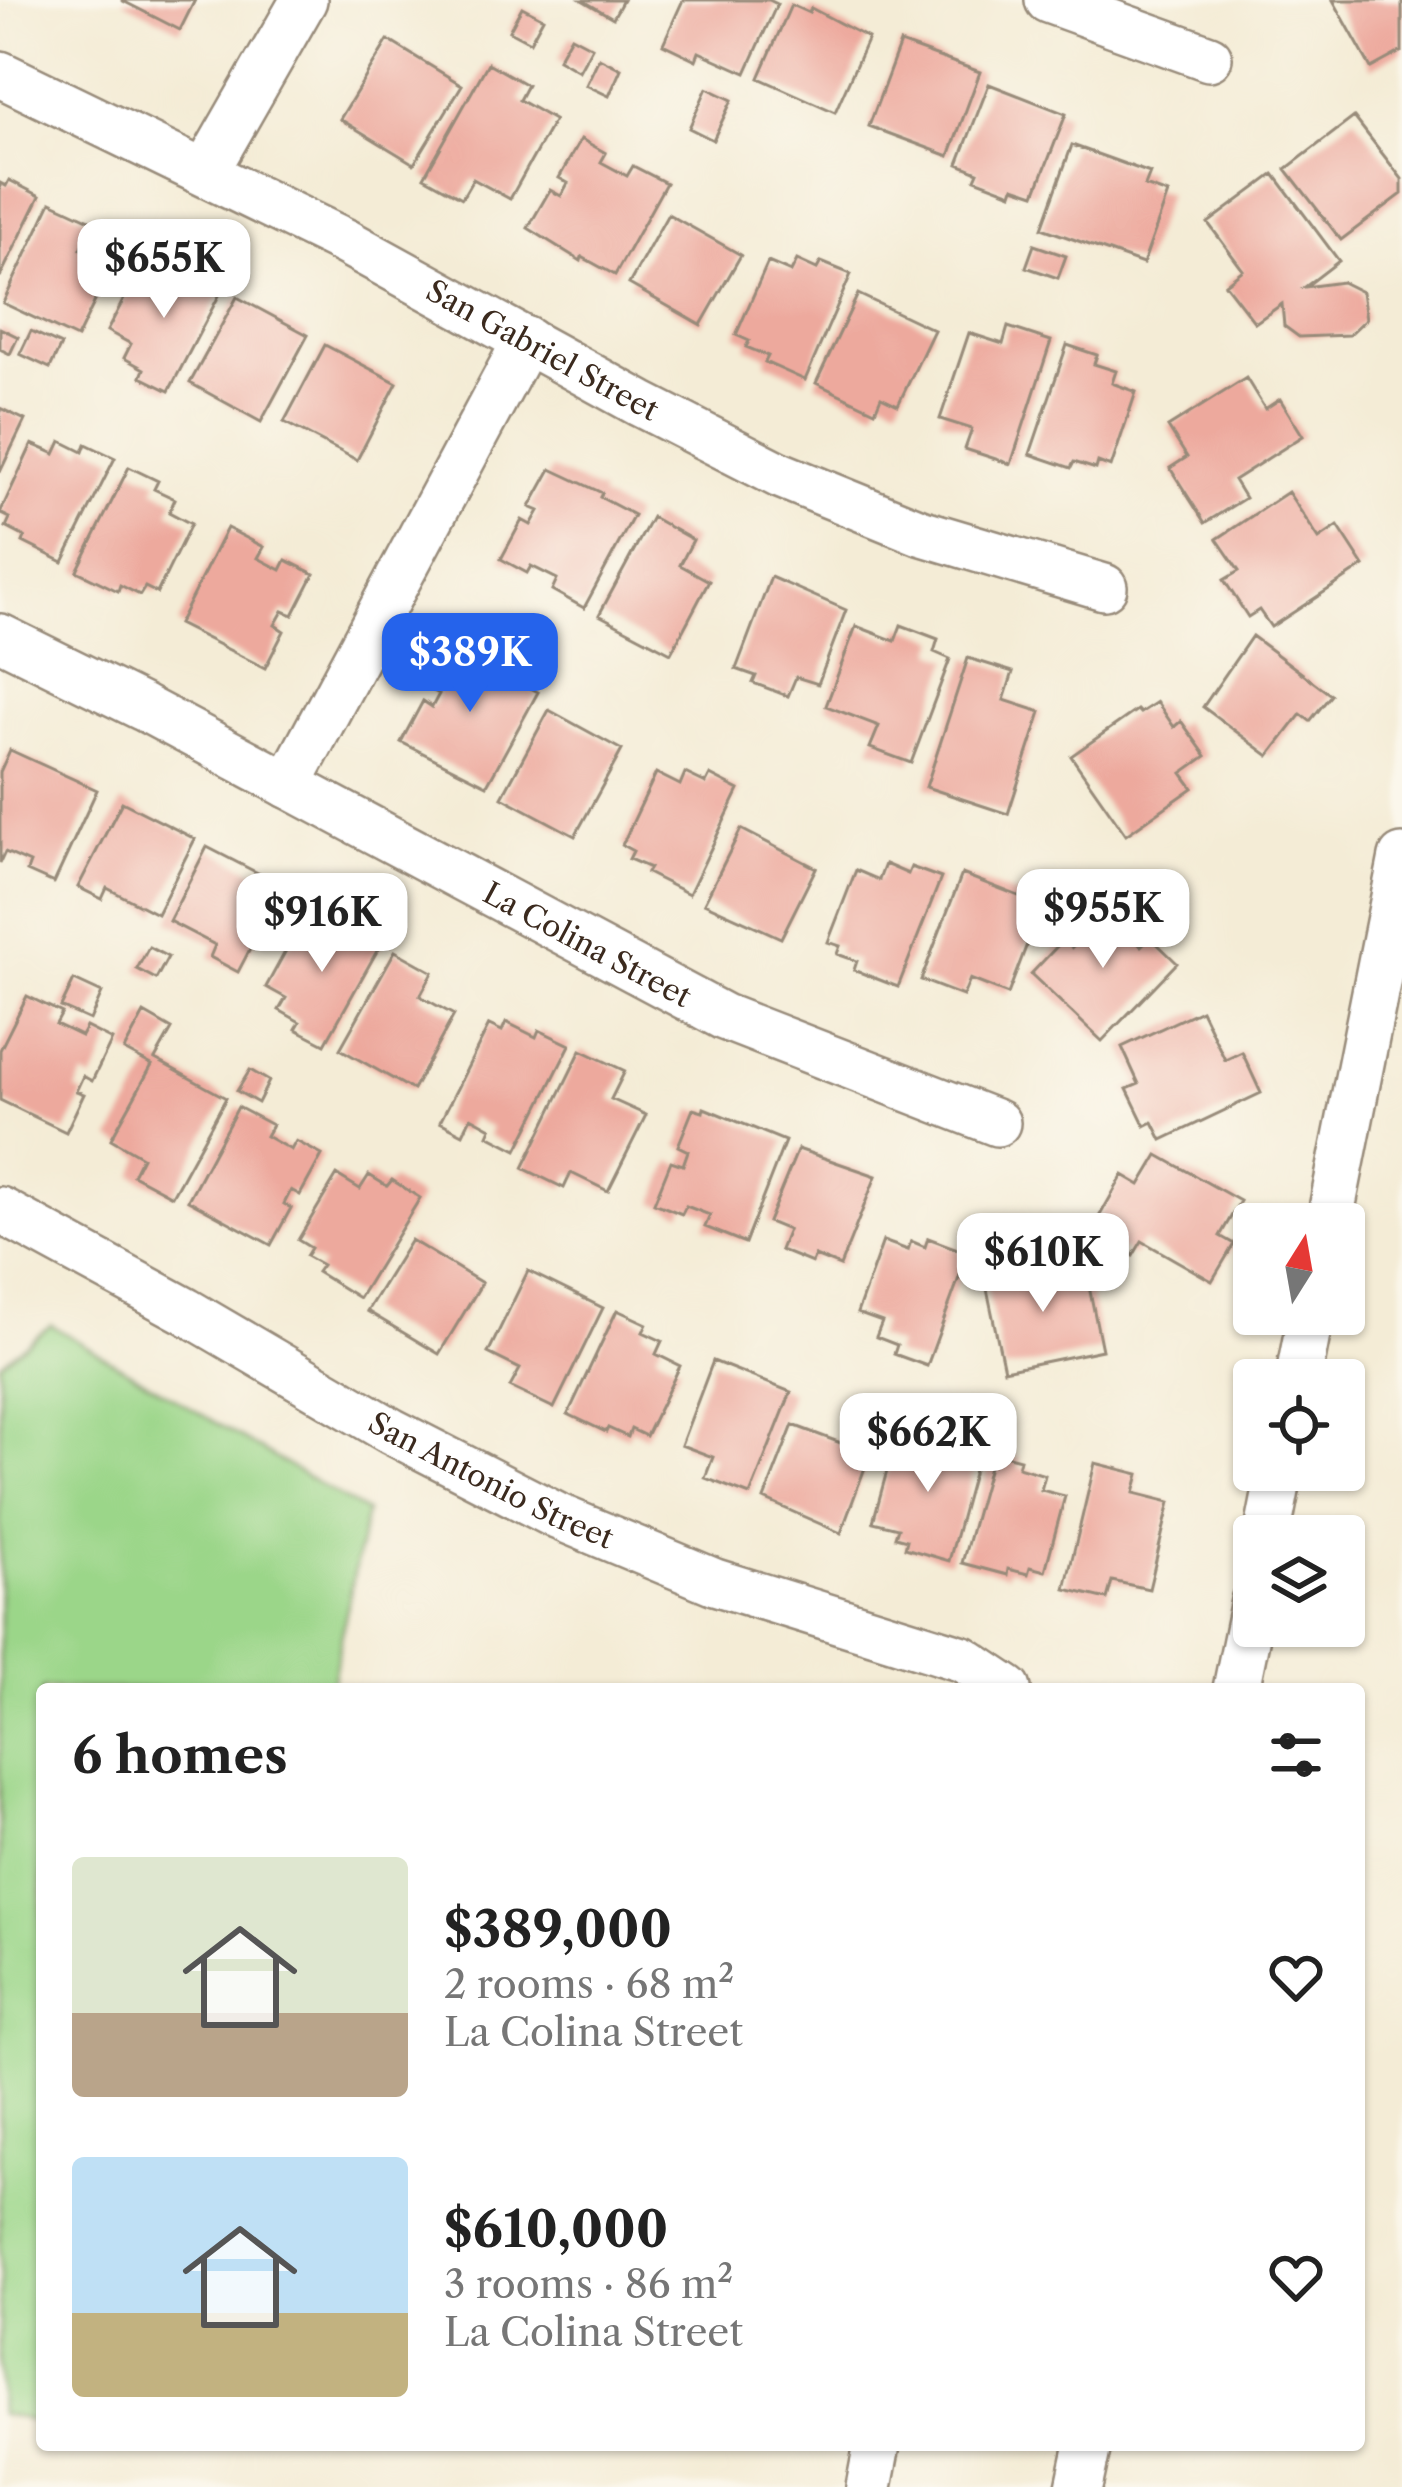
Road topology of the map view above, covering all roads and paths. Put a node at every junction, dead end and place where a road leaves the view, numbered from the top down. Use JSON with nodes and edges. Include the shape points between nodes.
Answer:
{"nodes":[{"id":1,"x":304,"y":0,"type":"edge"},
{"id":2,"x":1048,"y":0,"type":"edge"},
{"id":3,"x":1209,"y":58,"type":"dead end"},
{"id":4,"x":0,"y":74,"type":"edge"},
{"id":5,"x":206,"y":171,"type":"junction"},
{"id":6,"x":526,"y":340,"type":"junction"},
{"id":7,"x":1104,"y":587,"type":"dead end"},
{"id":8,"x":0,"y":637,"type":"edge"},
{"id":9,"x":288,"y":785,"type":"junction"},
{"id":10,"x":1402,"y":857,"type":"edge"},
{"id":11,"x":997,"y":1123,"type":"dead end"},
{"id":12,"x":1333,"y":1203,"type":"edge"},
{"id":13,"x":0,"y":1210,"type":"edge"},
{"id":14,"x":1245,"y":1647,"type":"edge"},
{"id":15,"x":999,"y":1683,"type":"edge"},
{"id":16,"x":1238,"y":1683,"type":"edge"},
{"id":17,"x":876,"y":2451,"type":"edge"},
{"id":18,"x":1087,"y":2451,"type":"edge"},
{"id":19,"x":869,"y":2487,"type":"edge"},
{"id":20,"x":1079,"y":2487,"type":"edge"}],
"edges":[{"from":1,"to":5,"type":"street"},
{"from":2,"to":3,"type":"street"},
{"from":4,"to":5,"type":"street","name":"San Gabriel Street"},
{"from":5,"to":6,"type":"street","name":"San Gabriel Street"},
{"from":6,"to":7,"type":"street","name":"San Gabriel Street","via":[[713,443],[834,498],[963,547]]},
{"from":6,"to":9,"type":"street"},
{"from":8,"to":9,"type":"street","name":"La Colina Street"},
{"from":9,"to":11,"type":"street","name":"La Colina Street","via":[[724,1017]]},
{"from":10,"to":12,"type":"street"},
{"from":13,"to":15,"type":"street","name":"San Antonio Street","via":[[559,1517],[715,1582],[963,1659]]},
{"from":14,"to":16,"type":"street"},
{"from":17,"to":19,"type":"street"},
{"from":18,"to":20,"type":"street"}]}
